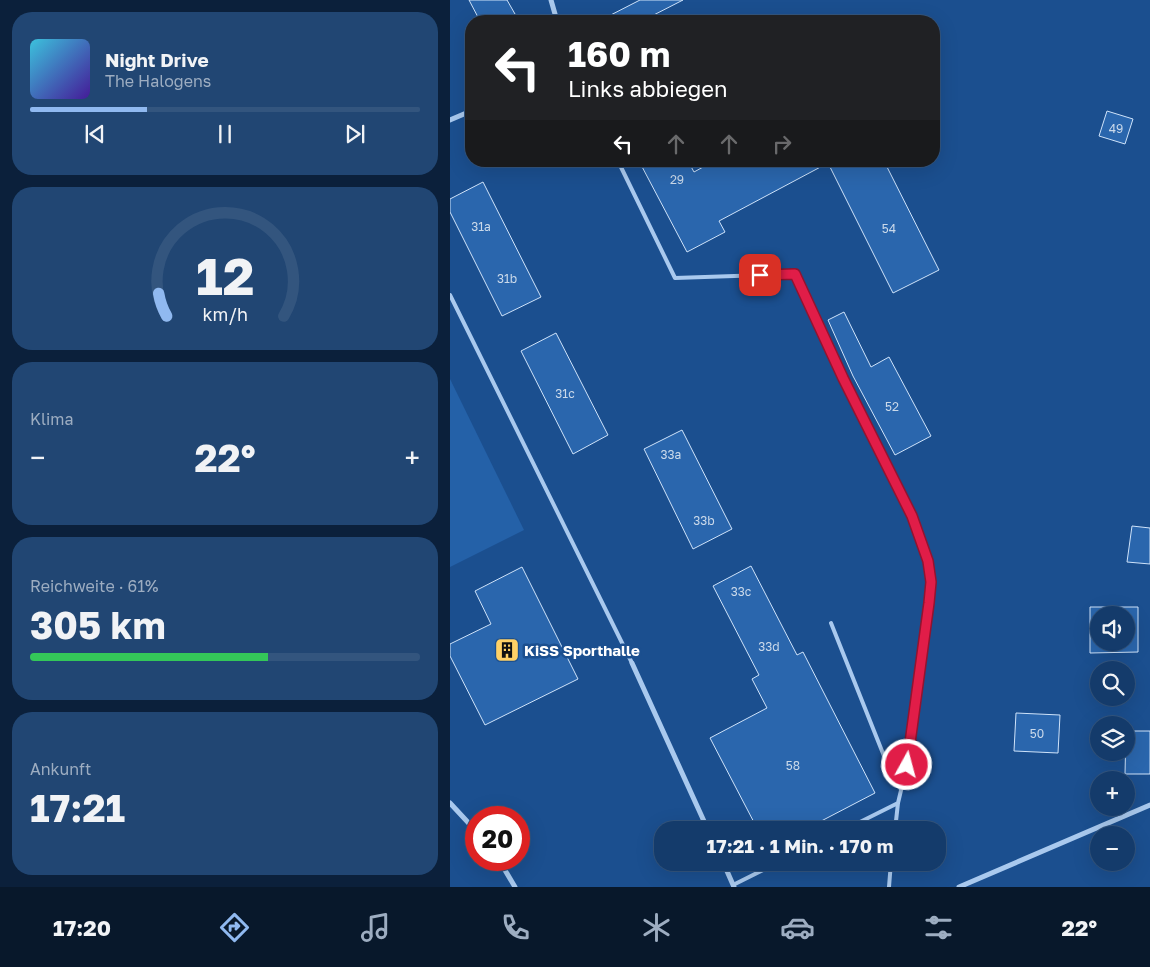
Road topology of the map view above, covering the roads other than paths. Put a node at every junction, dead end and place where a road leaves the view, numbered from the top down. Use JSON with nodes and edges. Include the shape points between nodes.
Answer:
{"nodes":[{"id":1,"x":552,"y":0,"type":"edge"},
{"id":2,"x":556,"y":15,"type":"edge"},
{"id":3,"x":465,"y":114,"type":"edge"},
{"id":4,"x":450,"y":120,"type":"edge"},
{"id":5,"x":621,"y":167,"type":"edge"},
{"id":6,"x":450,"y":295,"type":"edge"},
{"id":7,"x":831,"y":623,"type":"dead end"},
{"id":8,"x":632,"y":663,"type":"joint"},
{"id":9,"x":901,"y":790,"type":"junction"},
{"id":10,"x":450,"y":803,"type":"edge"},
{"id":11,"x":898,"y":803,"type":"junction"},
{"id":12,"x":1150,"y":804,"type":"edge"},
{"id":13,"x":465,"y":819,"type":"edge"},
{"id":14,"x":704,"y":821,"type":"edge"},
{"id":15,"x":862,"y":821,"type":"edge"},
{"id":16,"x":896,"y":821,"type":"edge"},
{"id":17,"x":506,"y":871,"type":"edge"},
{"id":18,"x":727,"y":871,"type":"edge"},
{"id":19,"x":762,"y":871,"type":"edge"},
{"id":20,"x":890,"y":871,"type":"edge"},
{"id":21,"x":734,"y":886,"type":"edge"},
{"id":22,"x":515,"y":887,"type":"edge"},
{"id":23,"x":889,"y":887,"type":"edge"},
{"id":24,"x":959,"y":887,"type":"edge"}],
"edges":[{"from":1,"to":2,"type":"street"},
{"from":3,"to":4,"type":"street"},
{"from":5,"to":9,"type":"lane","via":[[675,278],[795,274],[912,516],[928,561],[931,582]]},
{"from":6,"to":8,"type":"lane"},
{"from":7,"to":9,"type":"lane","via":[[884,756]]},
{"from":8,"to":14,"type":"street"},
{"from":9,"to":11,"type":"lane"},
{"from":10,"to":13,"type":"street"},
{"from":11,"to":15,"type":"lane"},
{"from":11,"to":16,"type":"lane"},
{"from":12,"to":24,"type":"street"},
{"from":17,"to":22,"type":"street"},
{"from":18,"to":21,"type":"street"},
{"from":19,"to":21,"type":"lane"},
{"from":20,"to":23,"type":"lane"}]}
